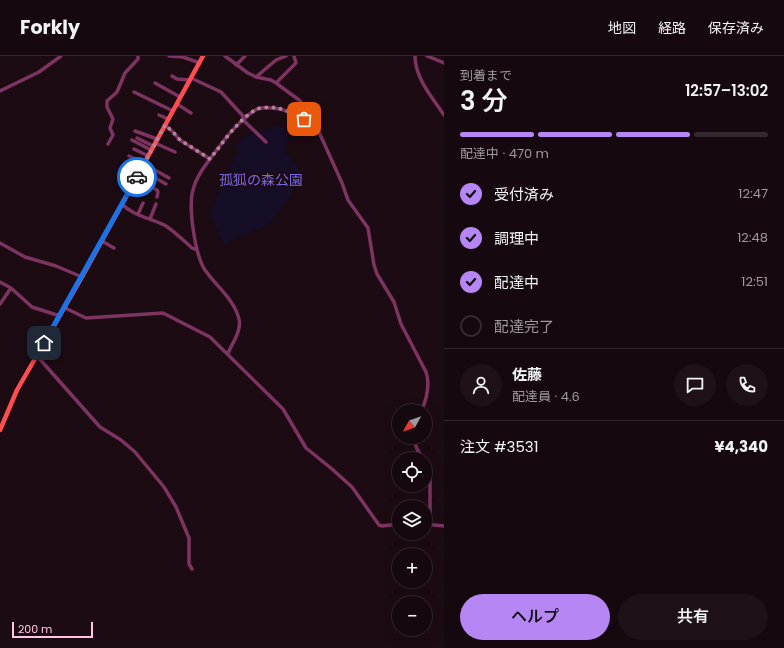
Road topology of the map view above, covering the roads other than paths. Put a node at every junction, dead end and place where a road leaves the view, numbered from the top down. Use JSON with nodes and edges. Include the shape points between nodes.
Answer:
{"nodes":[{"id":1,"x":62,"y":56,"type":"edge"},
{"id":2,"x":138,"y":56,"type":"edge"},
{"id":3,"x":169,"y":56,"type":"edge"},
{"id":4,"x":203,"y":56,"type":"edge"},
{"id":5,"x":225,"y":56,"type":"edge"},
{"id":6,"x":245,"y":56,"type":"edge"},
{"id":7,"x":286,"y":56,"type":"edge"},
{"id":8,"x":294,"y":56,"type":"edge"},
{"id":9,"x":415,"y":56,"type":"edge"},
{"id":10,"x":428,"y":56,"type":"edge"},
{"id":11,"x":200,"y":63,"type":"junction"},
{"id":12,"x":444,"y":64,"type":"edge"},
{"id":13,"x":236,"y":65,"type":"junction"},
{"id":14,"x":172,"y":76,"type":"dead end"},
{"id":15,"x":256,"y":77,"type":"junction"},
{"id":16,"x":190,"y":79,"type":"junction"},
{"id":17,"x":155,"y":83,"type":"dead end"},
{"id":18,"x":276,"y":83,"type":"junction"},
{"id":19,"x":0,"y":91,"type":"edge"},
{"id":20,"x":134,"y":92,"type":"dead end"},
{"id":21,"x":180,"y":97,"type":"junction"},
{"id":22,"x":177,"y":104,"type":"junction"},
{"id":23,"x":173,"y":111,"type":"junction"},
{"id":24,"x":191,"y":113,"type":"dead end"},
{"id":25,"x":159,"y":115,"type":"dead end"},
{"id":26,"x":444,"y":115,"type":"edge"},
{"id":27,"x":168,"y":119,"type":"junction"},
{"id":28,"x":243,"y":120,"type":"junction"},
{"id":29,"x":165,"y":125,"type":"junction"},
{"id":30,"x":135,"y":131,"type":"dead end"},
{"id":31,"x":319,"y":132,"type":"junction"},
{"id":32,"x":137,"y":138,"type":"dead end"},
{"id":33,"x":132,"y":140,"type":"dead end"},
{"id":34,"x":266,"y":142,"type":"dead end"},
{"id":35,"x":108,"y":144,"type":"dead end"},
{"id":36,"x":154,"y":145,"type":"junction"},
{"id":37,"x":134,"y":149,"type":"dead end"},
{"id":38,"x":175,"y":152,"type":"dead end"},
{"id":39,"x":129,"y":156,"type":"dead end"},
{"id":40,"x":148,"y":156,"type":"junction"},
{"id":41,"x":210,"y":159,"type":"junction"},
{"id":42,"x":144,"y":164,"type":"junction"},
{"id":43,"x":141,"y":170,"type":"junction"},
{"id":44,"x":169,"y":178,"type":"dead end"},
{"id":45,"x":136,"y":179,"type":"junction"},
{"id":46,"x":166,"y":184,"type":"dead end"},
{"id":47,"x":157,"y":197,"type":"dead end"},
{"id":48,"x":143,"y":203,"type":"dead end"},
{"id":49,"x":122,"y":204,"type":"junction"},
{"id":50,"x":156,"y":204,"type":"dead end"},
{"id":51,"x":138,"y":214,"type":"junction"},
{"id":52,"x":150,"y":219,"type":"junction"},
{"id":53,"x":102,"y":241,"type":"junction"},
{"id":54,"x":0,"y":243,"type":"edge"},
{"id":55,"x":114,"y":248,"type":"dead end"},
{"id":56,"x":197,"y":250,"type":"junction"},
{"id":57,"x":82,"y":277,"type":"junction"},
{"id":58,"x":0,"y":282,"type":"edge"},
{"id":59,"x":11,"y":288,"type":"junction"},
{"id":60,"x":0,"y":304,"type":"edge"},
{"id":61,"x":64,"y":308,"type":"junction"},
{"id":62,"x":60,"y":316,"type":"junction"},
{"id":63,"x":228,"y":353,"type":"junction"},
{"id":64,"x":37,"y":356,"type":"junction"},
{"id":65,"x":424,"y":404,"type":"edge"},
{"id":66,"x":0,"y":430,"type":"edge"},
{"id":67,"x":392,"y":524,"type":"edge"},
{"id":68,"x":432,"y":524,"type":"edge"},
{"id":69,"x":444,"y":526,"type":"edge"},
{"id":70,"x":192,"y":569,"type":"dead end"}],
"edges":[{"from":1,"to":19,"type":"street","via":[[39,72]]},
{"from":2,"to":35,"type":"street","via":[[125,73],[117,92],[107,101],[113,119],[110,128],[113,135]]},
{"from":3,"to":11,"type":"street","via":[[187,58]]},
{"from":4,"to":11,"type":"main road"},
{"from":5,"to":13,"type":"street"},
{"from":6,"to":13,"type":"street"},
{"from":7,"to":15,"type":"street","via":[[276,60]]},
{"from":8,"to":18,"type":"street","via":[[296,64]]},
{"from":9,"to":26,"type":"street","via":[[416,69],[421,80]]},
{"from":10,"to":12,"type":"street"},
{"from":11,"to":16,"type":"main road"},
{"from":13,"to":15,"type":"street"},
{"from":14,"to":16,"type":"street","via":[[177,79]]},
{"from":15,"to":18,"type":"street"},
{"from":16,"to":21,"type":"main road"},
{"from":16,"to":28,"type":"street","via":[[221,92]]},
{"from":17,"to":21,"type":"street"},
{"from":18,"to":31,"type":"street","via":[[309,111]]},
{"from":20,"to":23,"type":"street"},
{"from":21,"to":22,"type":"main road"},
{"from":22,"to":23,"type":"main road"},
{"from":22,"to":24,"type":"street"},
{"from":23,"to":27,"type":"main road"},
{"from":25,"to":27,"type":"street"},
{"from":27,"to":29,"type":"main road"},
{"from":28,"to":31,"type":"street","via":[[257,109],[278,108],[304,119]]},
{"from":28,"to":34,"type":"street"},
{"from":28,"to":41,"type":"street","via":[[225,138]]},
{"from":29,"to":36,"type":"main road"},
{"from":29,"to":41,"type":"street","via":[[180,140]]},
{"from":30,"to":36,"type":"street"},
{"from":31,"to":65,"type":"street","via":[[348,200],[368,228],[377,274],[394,302],[401,324],[428,377]]},
{"from":32,"to":36,"type":"street"},
{"from":33,"to":36,"type":"street"},
{"from":36,"to":38,"type":"street"},
{"from":36,"to":40,"type":"main road"},
{"from":37,"to":40,"type":"street"},
{"from":39,"to":42,"type":"street"},
{"from":40,"to":42,"type":"main road"},
{"from":41,"to":56,"type":"street","via":[[193,189],[191,213]]},
{"from":42,"to":43,"type":"main road"},
{"from":42,"to":44,"type":"street"},
{"from":43,"to":45,"type":"main road"},
{"from":43,"to":46,"type":"street"},
{"from":45,"to":47,"type":"street","via":[[157,190]]},
{"from":45,"to":49,"type":"main road"},
{"from":48,"to":51,"type":"street"},
{"from":49,"to":51,"type":"street","via":[[130,212]]},
{"from":49,"to":53,"type":"main road"},
{"from":50,"to":52,"type":"street"},
{"from":51,"to":52,"type":"street"},
{"from":52,"to":56,"type":"street","via":[[167,227]]},
{"from":53,"to":55,"type":"street"},
{"from":53,"to":57,"type":"main road"},
{"from":54,"to":57,"type":"street","via":[[24,257]]},
{"from":56,"to":63,"type":"street","via":[[204,268],[229,297],[240,320]]},
{"from":57,"to":61,"type":"main road"},
{"from":58,"to":59,"type":"street"},
{"from":59,"to":60,"type":"street"},
{"from":59,"to":62,"type":"street","via":[[32,307]]},
{"from":61,"to":62,"type":"main road"},
{"from":61,"to":63,"type":"street","via":[[86,318],[163,313],[210,337]]},
{"from":62,"to":64,"type":"main road"},
{"from":63,"to":67,"type":"street","via":[[283,410],[306,448],[352,487],[379,525]]},
{"from":64,"to":66,"type":"main road","via":[[14,396]]},
{"from":64,"to":70,"type":"street","via":[[100,427],[135,452],[164,487],[189,538],[189,564]]},
{"from":68,"to":69,"type":"street"}]}
